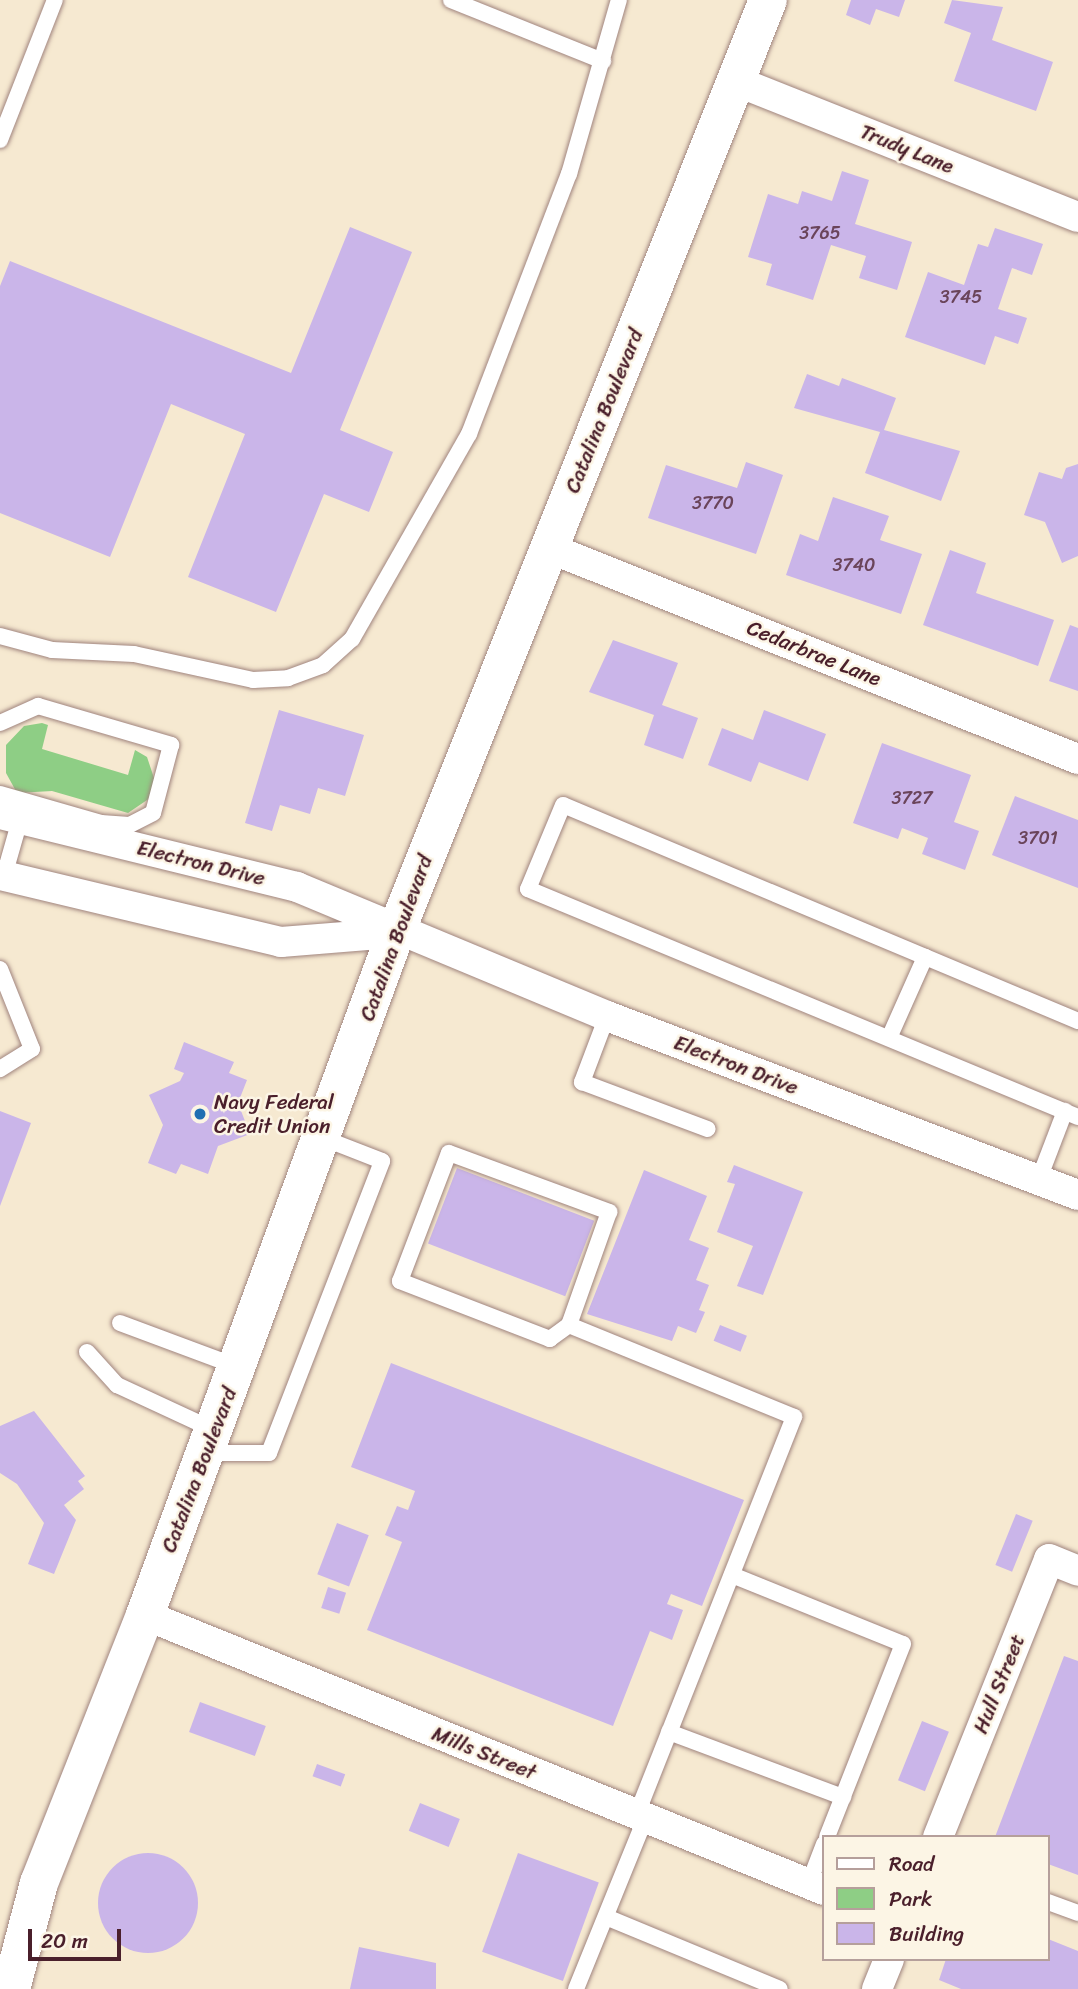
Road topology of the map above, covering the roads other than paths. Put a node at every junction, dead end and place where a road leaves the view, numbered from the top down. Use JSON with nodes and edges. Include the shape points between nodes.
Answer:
{"nodes":[{"id":1,"x":55,"y":0,"type":"edge"},
{"id":2,"x":451,"y":0,"type":"edge"},
{"id":3,"x":619,"y":0,"type":"edge"},
{"id":4,"x":761,"y":2,"type":"edge"},
{"id":5,"x":603,"y":61,"type":"junction"},
{"id":6,"x":736,"y":81,"type":"junction"},
{"id":7,"x":0,"y":140,"type":"edge"},
{"id":8,"x":1078,"y":217,"type":"edge"},
{"id":9,"x":549,"y":548,"type":"junction"},
{"id":10,"x":0,"y":636,"type":"edge"},
{"id":11,"x":0,"y":723,"type":"edge"},
{"id":12,"x":1078,"y":759,"type":"edge"},
{"id":13,"x":0,"y":794,"type":"edge"},
{"id":14,"x":15,"y":812,"type":"edge"},
{"id":15,"x":2,"y":875,"type":"edge"},
{"id":16,"x":396,"y":932,"type":"junction"},
{"id":17,"x":925,"y":957,"type":"junction"},
{"id":18,"x":0,"y":969,"type":"edge"},
{"id":19,"x":607,"y":1016,"type":"junction"},
{"id":20,"x":1078,"y":1021,"type":"edge"},
{"id":21,"x":889,"y":1038,"type":"junction"},
{"id":22,"x":0,"y":1069,"type":"edge"},
{"id":23,"x":1072,"y":1114,"type":"edge"},
{"id":24,"x":708,"y":1129,"type":"dead end"},
{"id":25,"x":323,"y":1138,"type":"junction"},
{"id":26,"x":1039,"y":1179,"type":"junction"},
{"id":27,"x":1078,"y":1195,"type":"edge"},
{"id":28,"x":120,"y":1323,"type":"dead end"},
{"id":29,"x":569,"y":1325,"type":"junction"},
{"id":30,"x":87,"y":1352,"type":"dead end"},
{"id":31,"x":238,"y":1367,"type":"junction"},
{"id":32,"x":210,"y":1441,"type":"junction"},
{"id":33,"x":1078,"y":1571,"type":"edge"},
{"id":34,"x":732,"y":1575,"type":"junction"},
{"id":35,"x":145,"y":1615,"type":"junction"},
{"id":36,"x":669,"y":1732,"type":"junction"},
{"id":37,"x":843,"y":1797,"type":"junction"},
{"id":38,"x":641,"y":1815,"type":"junction"},
{"id":39,"x":828,"y":1835,"type":"edge"},
{"id":40,"x":940,"y":1835,"type":"edge"},
{"id":41,"x":822,"y":1854,"type":"edge"},
{"id":42,"x":816,"y":1886,"type":"edge"},
{"id":43,"x":1050,"y":1903,"type":"edge"},
{"id":44,"x":1078,"y":1913,"type":"edge"},
{"id":45,"x":606,"y":1917,"type":"junction"},
{"id":46,"x":888,"y":1961,"type":"edge"},
{"id":47,"x":11,"y":1989,"type":"edge"},
{"id":48,"x":576,"y":1989,"type":"edge"},
{"id":49,"x":780,"y":1989,"type":"edge"},
{"id":50,"x":878,"y":1989,"type":"edge"}],
"edges":[{"from":1,"to":7,"type":"lane"},
{"from":2,"to":5,"type":"lane"},
{"from":3,"to":5,"type":"lane"},
{"from":4,"to":6,"type":"main road","name":"Catalina Boulevard"},
{"from":5,"to":10,"type":"lane","via":[[569,174],[469,435],[352,639],[323,665],[288,678],[253,680],[134,654],[52,650]]},
{"from":6,"to":8,"type":"street","name":"Trudy Lane"},
{"from":6,"to":9,"type":"main road","name":"Catalina Boulevard"},
{"from":9,"to":12,"type":"street","name":"Cedarbrae Lane"},
{"from":9,"to":16,"type":"main road","name":"Catalina Boulevard"},
{"from":11,"to":14,"type":"lane","via":[[38,706],[171,745],[153,813],[129,825]]},
{"from":13,"to":14,"type":"lane"},
{"from":14,"to":15,"type":"lane"},
{"from":14,"to":16,"type":"street","name":"Electron Drive","via":[[297,887]]},
{"from":15,"to":16,"type":"street","name":"Electron Drive","via":[[44,890],[281,942]]},
{"from":16,"to":19,"type":"street","name":"Electron Drive"},
{"from":16,"to":25,"type":"main road","name":"Catalina Boulevard"},
{"from":17,"to":20,"type":"lane"},
{"from":17,"to":21,"type":"lane"},
{"from":17,"to":21,"type":"lane","via":[[563,804],[528,889]]},
{"from":18,"to":22,"type":"lane","via":[[32,1049]]},
{"from":19,"to":24,"type":"lane","via":[[582,1082]]},
{"from":19,"to":26,"type":"street","name":"Electron Drive"},
{"from":21,"to":23,"type":"lane"},
{"from":23,"to":26,"type":"lane"},
{"from":25,"to":31,"type":"main road","name":"Catalina Boulevard"},
{"from":25,"to":32,"type":"lane","via":[[382,1161],[269,1453]]},
{"from":26,"to":27,"type":"street","name":"Electron Drive"},
{"from":28,"to":31,"type":"lane"},
{"from":29,"to":29,"type":"lane","via":[[550,1339],[400,1281],[449,1153],[609,1212]]},
{"from":29,"to":34,"type":"lane","via":[[794,1417]]},
{"from":30,"to":32,"type":"lane","via":[[117,1385]]},
{"from":31,"to":32,"type":"main road","name":"Catalina Boulevard"},
{"from":32,"to":35,"type":"main road","name":"Catalina Boulevard"},
{"from":33,"to":40,"type":"street","name":"Hull Street","via":[[1049,1559]]},
{"from":34,"to":36,"type":"lane"},
{"from":34,"to":37,"type":"lane","via":[[903,1644]]},
{"from":35,"to":38,"type":"street","name":"Mills Street"},
{"from":35,"to":47,"type":"main road","name":"Catalina Boulevard","via":[[39,1883]]},
{"from":36,"to":37,"type":"lane"},
{"from":36,"to":38,"type":"lane"},
{"from":37,"to":39,"type":"lane"},
{"from":38,"to":42,"type":"street","name":"Mills Street"},
{"from":38,"to":45,"type":"lane"},
{"from":41,"to":42,"type":"lane"},
{"from":43,"to":44,"type":"lane"},
{"from":45,"to":48,"type":"lane"},
{"from":45,"to":49,"type":"lane"},
{"from":46,"to":50,"type":"street"}]}
